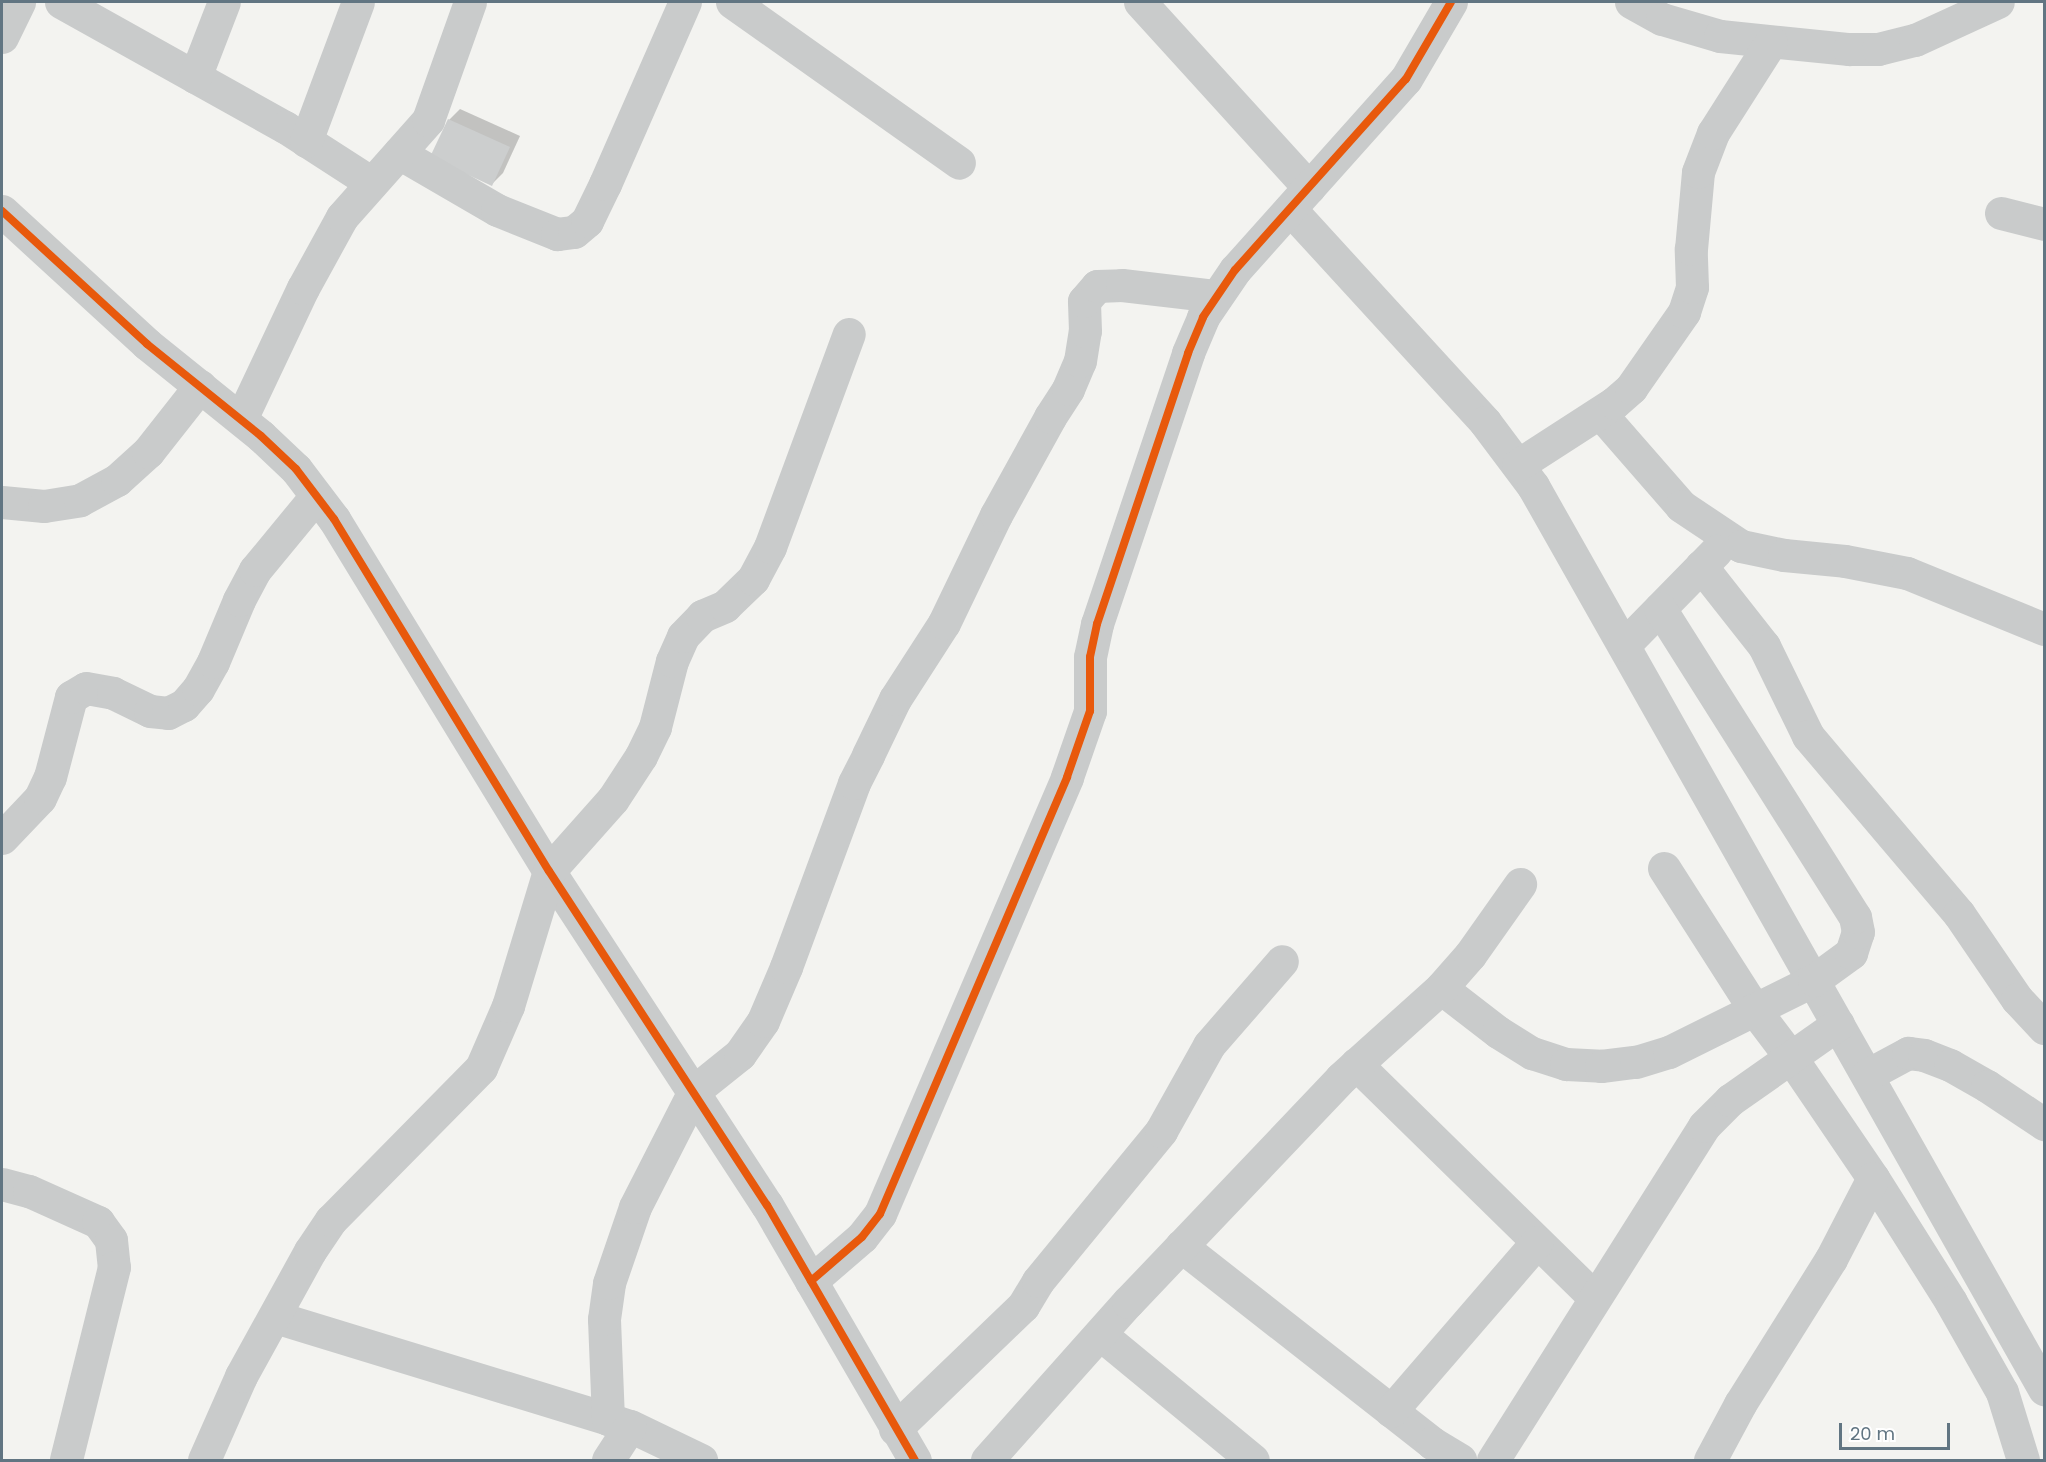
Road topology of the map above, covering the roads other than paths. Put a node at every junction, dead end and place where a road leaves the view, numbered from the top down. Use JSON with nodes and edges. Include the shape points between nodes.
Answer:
{"nodes":[{"id":1,"x":19,"y":2,"type":"edge"},
{"id":2,"x":61,"y":2,"type":"edge"},
{"id":3,"x":224,"y":2,"type":"edge"},
{"id":4,"x":358,"y":2,"type":"edge"},
{"id":5,"x":470,"y":2,"type":"edge"},
{"id":6,"x":685,"y":2,"type":"edge"},
{"id":7,"x":732,"y":2,"type":"edge"},
{"id":8,"x":1140,"y":2,"type":"edge"},
{"id":9,"x":1451,"y":2,"type":"edge"},
{"id":10,"x":1631,"y":2,"type":"edge"},
{"id":11,"x":1998,"y":2,"type":"edge"},
{"id":12,"x":2,"y":37,"type":"edge"},
{"id":13,"x":1771,"y":42,"type":"junction"},
{"id":14,"x":195,"y":77,"type":"junction"},
{"id":15,"x":306,"y":141,"type":"junction"},
{"id":16,"x":399,"y":153,"type":"junction"},
{"id":17,"x":958,"y":164,"type":"dead end"},
{"id":18,"x":372,"y":183,"type":"junction"},
{"id":19,"x":1300,"y":199,"type":"junction"},
{"id":20,"x":2,"y":211,"type":"edge"},
{"id":21,"x":2001,"y":213,"type":"dead end"},
{"id":22,"x":2044,"y":224,"type":"edge"},
{"id":23,"x":1216,"y":296,"type":"junction"},
{"id":24,"x":849,"y":334,"type":"dead end"},
{"id":25,"x":200,"y":386,"type":"junction"},
{"id":26,"x":1600,"y":413,"type":"junction"},
{"id":27,"x":240,"y":419,"type":"junction"},
{"id":28,"x":1518,"y":465,"type":"junction"},
{"id":29,"x":316,"y":496,"type":"junction"},
{"id":30,"x":2,"y":502,"type":"edge"},
{"id":31,"x":1728,"y":539,"type":"junction"},
{"id":32,"x":1701,"y":566,"type":"junction"},
{"id":33,"x":1660,"y":609,"type":"junction"},
{"id":34,"x":2044,"y":629,"type":"edge"},
{"id":35,"x":1624,"y":645,"type":"junction"},
{"id":36,"x":2,"y":838,"type":"edge"},
{"id":37,"x":1664,"y":868,"type":"dead end"},
{"id":38,"x":549,"y":871,"type":"junction"},
{"id":39,"x":1520,"y":884,"type":"dead end"},
{"id":40,"x":1282,"y":961,"type":"dead end"},
{"id":41,"x":1814,"y":980,"type":"junction"},
{"id":42,"x":1441,"y":988,"type":"junction"},
{"id":43,"x":1754,"y":1009,"type":"junction"},
{"id":44,"x":1838,"y":1024,"type":"junction"},
{"id":45,"x":2044,"y":1028,"type":"edge"},
{"id":46,"x":1792,"y":1059,"type":"junction"},
{"id":47,"x":1356,"y":1064,"type":"junction"},
{"id":48,"x":1867,"y":1075,"type":"junction"},
{"id":49,"x":694,"y":1091,"type":"junction"},
{"id":50,"x":2044,"y":1124,"type":"edge"},
{"id":51,"x":1873,"y":1178,"type":"junction"},
{"id":52,"x":2,"y":1184,"type":"edge"},
{"id":53,"x":1537,"y":1242,"type":"junction"},
{"id":54,"x":1181,"y":1246,"type":"junction"},
{"id":55,"x":811,"y":1281,"type":"junction"},
{"id":56,"x":1595,"y":1298,"type":"junction"},
{"id":57,"x":275,"y":1317,"type":"junction"},
{"id":58,"x":1100,"y":1334,"type":"junction"},
{"id":59,"x":2044,"y":1389,"type":"edge"},
{"id":60,"x":1391,"y":1411,"type":"junction"},
{"id":61,"x":619,"y":1422,"type":"junction"},
{"id":62,"x":896,"y":1429,"type":"junction"},
{"id":63,"x":66,"y":1461,"type":"edge"},
{"id":64,"x":204,"y":1461,"type":"edge"},
{"id":65,"x":608,"y":1461,"type":"edge"},
{"id":66,"x":701,"y":1461,"type":"edge"},
{"id":67,"x":915,"y":1461,"type":"edge"},
{"id":68,"x":987,"y":1461,"type":"edge"},
{"id":69,"x":1253,"y":1461,"type":"edge"},
{"id":70,"x":1460,"y":1461,"type":"edge"},
{"id":71,"x":1493,"y":1461,"type":"edge"},
{"id":72,"x":1710,"y":1461,"type":"edge"},
{"id":73,"x":2023,"y":1461,"type":"edge"}],
"edges":[{"from":1,"to":12,"type":"street"},
{"from":2,"to":14,"type":"street"},
{"from":3,"to":14,"type":"street"},
{"from":4,"to":15,"type":"street"},
{"from":5,"to":16,"type":"street","via":[[429,120]]},
{"from":6,"to":16,"type":"street","via":[[605,184],[587,220],[574,232],[557,234],[497,210]]},
{"from":7,"to":17,"type":"street"},
{"from":8,"to":19,"type":"street"},
{"from":9,"to":19,"type":"street","via":[[1406,79]]},
{"from":10,"to":13,"type":"street","via":[[1662,20],[1688,28]]},
{"from":11,"to":13,"type":"street","via":[[1915,40],[1878,49]]},
{"from":13,"to":26,"type":"street","via":[[1713,133],[1698,172],[1692,287],[1684,312],[1630,388]]},
{"from":14,"to":15,"type":"street"},
{"from":15,"to":18,"type":"street"},
{"from":16,"to":18,"type":"street"},
{"from":18,"to":27,"type":"street","via":[[342,217],[323,249]]},
{"from":19,"to":23,"type":"street"},
{"from":19,"to":28,"type":"street"},
{"from":20,"to":25,"type":"street","via":[[147,344]]},
{"from":21,"to":22,"type":"street"},
{"from":23,"to":49,"type":"street","via":[[1122,285],[1097,286],[1084,301],[1080,361],[1068,389],[996,515],[944,622],[895,699],[854,783],[763,1021],[740,1054]]},
{"from":23,"to":55,"type":"street","via":[[1188,353],[1097,624],[1090,657],[1090,711],[1067,777],[880,1214],[862,1237]]},
{"from":24,"to":38,"type":"street","via":[[770,547],[753,579],[725,606],[702,616],[683,636],[655,727],[641,756],[613,799]]},
{"from":25,"to":27,"type":"street"},
{"from":25,"to":30,"type":"street","via":[[148,452],[117,480],[80,500],[44,506]]},
{"from":26,"to":28,"type":"street"},
{"from":26,"to":31,"type":"street","via":[[1681,506]]},
{"from":27,"to":29,"type":"street","via":[[296,469]]},
{"from":28,"to":35,"type":"street"},
{"from":29,"to":36,"type":"street","via":[[255,570],[213,662],[184,705],[168,713],[150,711],[113,693],[86,688],[71,697],[50,777],[40,798]]},
{"from":29,"to":38,"type":"street","via":[[334,519]]},
{"from":31,"to":32,"type":"street"},
{"from":31,"to":34,"type":"street","via":[[1741,546],[1784,555],[1907,573]]},
{"from":32,"to":33,"type":"street"},
{"from":32,"to":45,"type":"street","via":[[1764,646],[1808,736],[1959,914],[2017,999]]},
{"from":33,"to":35,"type":"street"},
{"from":33,"to":41,"type":"street","via":[[1855,917],[1858,932],[1851,953]]},
{"from":35,"to":41,"type":"street"},
{"from":37,"to":43,"type":"street"},
{"from":38,"to":49,"type":"street"},
{"from":38,"to":57,"type":"street","via":[[508,1006],[481,1068],[332,1220],[310,1251]]},
{"from":39,"to":42,"type":"street","via":[[1470,955]]},
{"from":40,"to":62,"type":"street","via":[[1209,1045],[1161,1131],[1038,1281],[1023,1306]]},
{"from":41,"to":43,"type":"street"},
{"from":41,"to":44,"type":"street"},
{"from":42,"to":43,"type":"street","via":[[1532,1053],[1566,1064],[1636,1062],[1669,1052]]},
{"from":42,"to":47,"type":"street"},
{"from":43,"to":46,"type":"street"},
{"from":44,"to":46,"type":"street"},
{"from":44,"to":48,"type":"street"},
{"from":46,"to":51,"type":"street"},
{"from":46,"to":56,"type":"street","via":[[1730,1100],[1704,1126]]},
{"from":47,"to":53,"type":"street"},
{"from":47,"to":54,"type":"street"},
{"from":48,"to":50,"type":"street","via":[[1908,1053],[1924,1055],[1968,1076]]},
{"from":48,"to":59,"type":"street"},
{"from":49,"to":55,"type":"street"},
{"from":49,"to":61,"type":"street","via":[[635,1207],[609,1283],[603,1319]]},
{"from":51,"to":72,"type":"street","via":[[1831,1259],[1740,1404]]},
{"from":51,"to":73,"type":"street","via":[[2002,1392]]},
{"from":52,"to":63,"type":"street","via":[[29,1191],[98,1222],[111,1240],[114,1267]]},
{"from":53,"to":56,"type":"street"},
{"from":53,"to":60,"type":"street"},
{"from":54,"to":58,"type":"street"},
{"from":54,"to":60,"type":"street"},
{"from":55,"to":62,"type":"street"},
{"from":56,"to":71,"type":"street"},
{"from":57,"to":61,"type":"street"},
{"from":57,"to":64,"type":"street","via":[[223,1414]]},
{"from":58,"to":68,"type":"street"},
{"from":58,"to":69,"type":"street"},
{"from":60,"to":70,"type":"street"},
{"from":61,"to":65,"type":"street"},
{"from":61,"to":66,"type":"street"},
{"from":62,"to":67,"type":"street"}]}
